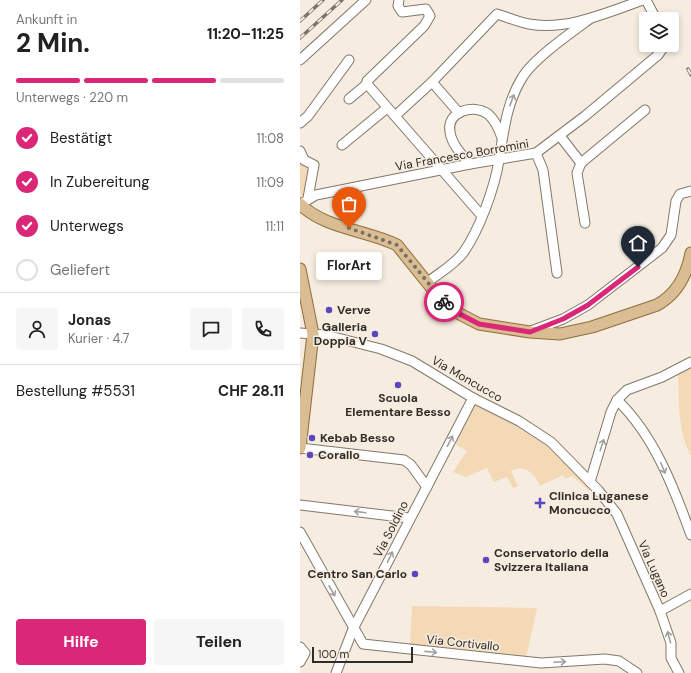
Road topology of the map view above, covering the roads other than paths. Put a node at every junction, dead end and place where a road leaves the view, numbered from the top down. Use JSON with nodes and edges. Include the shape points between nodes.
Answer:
{"nodes":[{"id":1,"x":366,"y":0,"type":"edge"},
{"id":2,"x":399,"y":0,"type":"edge"},
{"id":3,"x":644,"y":0,"type":"edge"},
{"id":4,"x":652,"y":12,"type":"edge"},
{"id":5,"x":591,"y":18,"type":"junction"},
{"id":6,"x":660,"y":52,"type":"edge"},
{"id":7,"x":300,"y":60,"type":"edge"},
{"id":8,"x":349,"y":60,"type":"dead end"},
{"id":9,"x":432,"y":82,"type":"junction"},
{"id":10,"x":367,"y":84,"type":"junction"},
{"id":11,"x":349,"y":99,"type":"dead end"},
{"id":12,"x":387,"y":108,"type":"junction"},
{"id":13,"x":645,"y":110,"type":"dead end"},
{"id":14,"x":459,"y":112,"type":"junction"},
{"id":15,"x":395,"y":116,"type":"junction"},
{"id":16,"x":300,"y":123,"type":"edge"},
{"id":17,"x":560,"y":136,"type":"junction"},
{"id":18,"x":502,"y":138,"type":"junction"},
{"id":19,"x":342,"y":145,"type":"dead end"},
{"id":20,"x":300,"y":151,"type":"edge"},
{"id":21,"x":536,"y":153,"type":"junction"},
{"id":22,"x":499,"y":160,"type":"junction"},
{"id":23,"x":581,"y":163,"type":"junction"},
{"id":24,"x":470,"y":164,"type":"junction"},
{"id":25,"x":441,"y":169,"type":"junction"},
{"id":26,"x":691,"y":191,"type":"edge"},
{"id":27,"x":303,"y":202,"type":"edge"},
{"id":28,"x":482,"y":216,"type":"junction"},
{"id":29,"x":585,"y":224,"type":"dead end"},
{"id":30,"x":691,"y":253,"type":"edge"},
{"id":31,"x":300,"y":270,"type":"edge"},
{"id":32,"x":557,"y":273,"type":"dead end"},
{"id":33,"x":428,"y":282,"type":"junction"},
{"id":34,"x":530,"y":332,"type":"junction"},
{"id":35,"x":300,"y":333,"type":"edge"},
{"id":36,"x":314,"y":334,"type":"junction"},
{"id":37,"x":691,"y":362,"type":"edge"},
{"id":38,"x":473,"y":398,"type":"junction"},
{"id":39,"x":618,"y":400,"type":"junction"},
{"id":40,"x":300,"y":448,"type":"edge"},
{"id":41,"x":590,"y":482,"type":"junction"},
{"id":42,"x":427,"y":486,"type":"junction"},
{"id":43,"x":300,"y":505,"type":"edge"},
{"id":44,"x":409,"y":518,"type":"junction"},
{"id":45,"x":300,"y":532,"type":"edge"},
{"id":46,"x":691,"y":535,"type":"edge"},
{"id":47,"x":691,"y":594,"type":"edge"},
{"id":48,"x":660,"y":611,"type":"junction"},
{"id":49,"x":353,"y":629,"type":"junction"},
{"id":50,"x":300,"y":647,"type":"edge"},
{"id":51,"x":300,"y":662,"type":"edge"},
{"id":52,"x":336,"y":673,"type":"edge"},
{"id":53,"x":637,"y":673,"type":"edge"},
{"id":54,"x":679,"y":673,"type":"edge"}],
"edges":[{"from":1,"to":7,"type":"street"},
{"from":2,"to":10,"type":"street","via":[[398,6],[402,12],[426,9],[430,16],[424,26],[367,80]]},
{"from":3,"to":4,"type":"street"},
{"from":3,"to":5,"type":"street"},
{"from":5,"to":9,"type":"street","via":[[545,25],[530,24],[497,14]]},
{"from":18,"to":5,"type":"street","one_way":true,"via":[[510,101],[522,77],[563,39]]},
{"from":6,"to":17,"type":"street"},
{"from":8,"to":16,"type":"street","via":[[308,116]]},
{"from":9,"to":14,"type":"street"},
{"from":9,"to":15,"type":"street"},
{"from":10,"to":11,"type":"street"},
{"from":10,"to":12,"type":"street"},
{"from":12,"to":15,"type":"street"},
{"from":12,"to":19,"type":"street"},
{"from":13,"to":23,"type":"street"},
{"from":14,"to":18,"type":"street","via":[[471,109],[488,114],[497,124]]},
{"from":14,"to":24,"type":"street","via":[[451,121],[449,131],[452,140]]},
{"from":15,"to":25,"type":"street"},
{"from":17,"to":21,"type":"street"},
{"from":17,"to":23,"type":"street"},
{"from":18,"to":22,"type":"street"},
{"from":20,"to":27,"type":"street","via":[[304,160],[314,165]]},
{"from":21,"to":22,"type":"street","name":"Via Francesco Borromini"},
{"from":21,"to":32,"type":"street","name":"Via Francesco Borromini","via":[[542,170]]},
{"from":22,"to":24,"type":"street","name":"Via Francesco Borromini"},
{"from":22,"to":28,"type":"street"},
{"from":23,"to":29,"type":"street","via":[[577,173]]},
{"from":24,"to":25,"type":"street","name":"Via Francesco Borromini"},
{"from":25,"to":27,"type":"street","name":"Via Francesco Borromini","via":[[316,195]]},
{"from":25,"to":28,"type":"street"},
{"from":26,"to":34,"type":"street","via":[[680,194],[676,201],[671,235],[662,248],[588,305],[563,319]]},
{"from":27,"to":33,"type":"main road","via":[[311,212],[326,220],[397,245]]},
{"from":28,"to":33,"type":"street","via":[[463,253]]},
{"from":30,"to":34,"type":"main road","via":[[689,266],[677,288],[657,305],[592,327],[560,334]]},
{"from":31,"to":36,"type":"main road"},
{"from":33,"to":34,"type":"main road","via":[[454,311],[469,320]]},
{"from":35,"to":36,"type":"street","name":"Via Moncucco"},
{"from":36,"to":38,"type":"street","name":"Via Moncucco","via":[[326,335],[418,364]]},
{"from":36,"to":40,"type":"main road"},
{"from":37,"to":39,"type":"street","via":[[662,377],[627,390]]},
{"from":38,"to":41,"type":"street","name":"Via Moncucco","via":[[520,421],[552,442]]},
{"from":42,"to":38,"type":"street","name":"Via Soldino","one_way":true},
{"from":41,"to":39,"type":"street","one_way":true,"via":[[611,412]]},
{"from":39,"to":46,"type":"street","one_way":true,"via":[[660,461]]},
{"from":40,"to":42,"type":"street","via":[[404,460]]},
{"from":41,"to":48,"type":"street","name":"Via Lugano","via":[[617,514]]},
{"from":42,"to":44,"type":"street","name":"Via Soldino"},
{"from":44,"to":43,"type":"street","one_way":true},
{"from":49,"to":44,"type":"street","name":"Via Soldino","one_way":true},
{"from":45,"to":49,"type":"street","name":"Via Cortivallo","one_way":true},
{"from":47,"to":48,"type":"street"},
{"from":54,"to":48,"type":"street","name":"Via Lugano","one_way":true,"via":[[671,658],[671,643]]},
{"from":49,"to":52,"type":"street","name":"Via Soldino"},
{"from":49,"to":53,"type":"street","name":"Via Cortivallo","one_way":true,"via":[[363,644],[371,646],[540,663],[605,659],[619,661]]},
{"from":50,"to":51,"type":"street","via":[[305,653]]}]}
